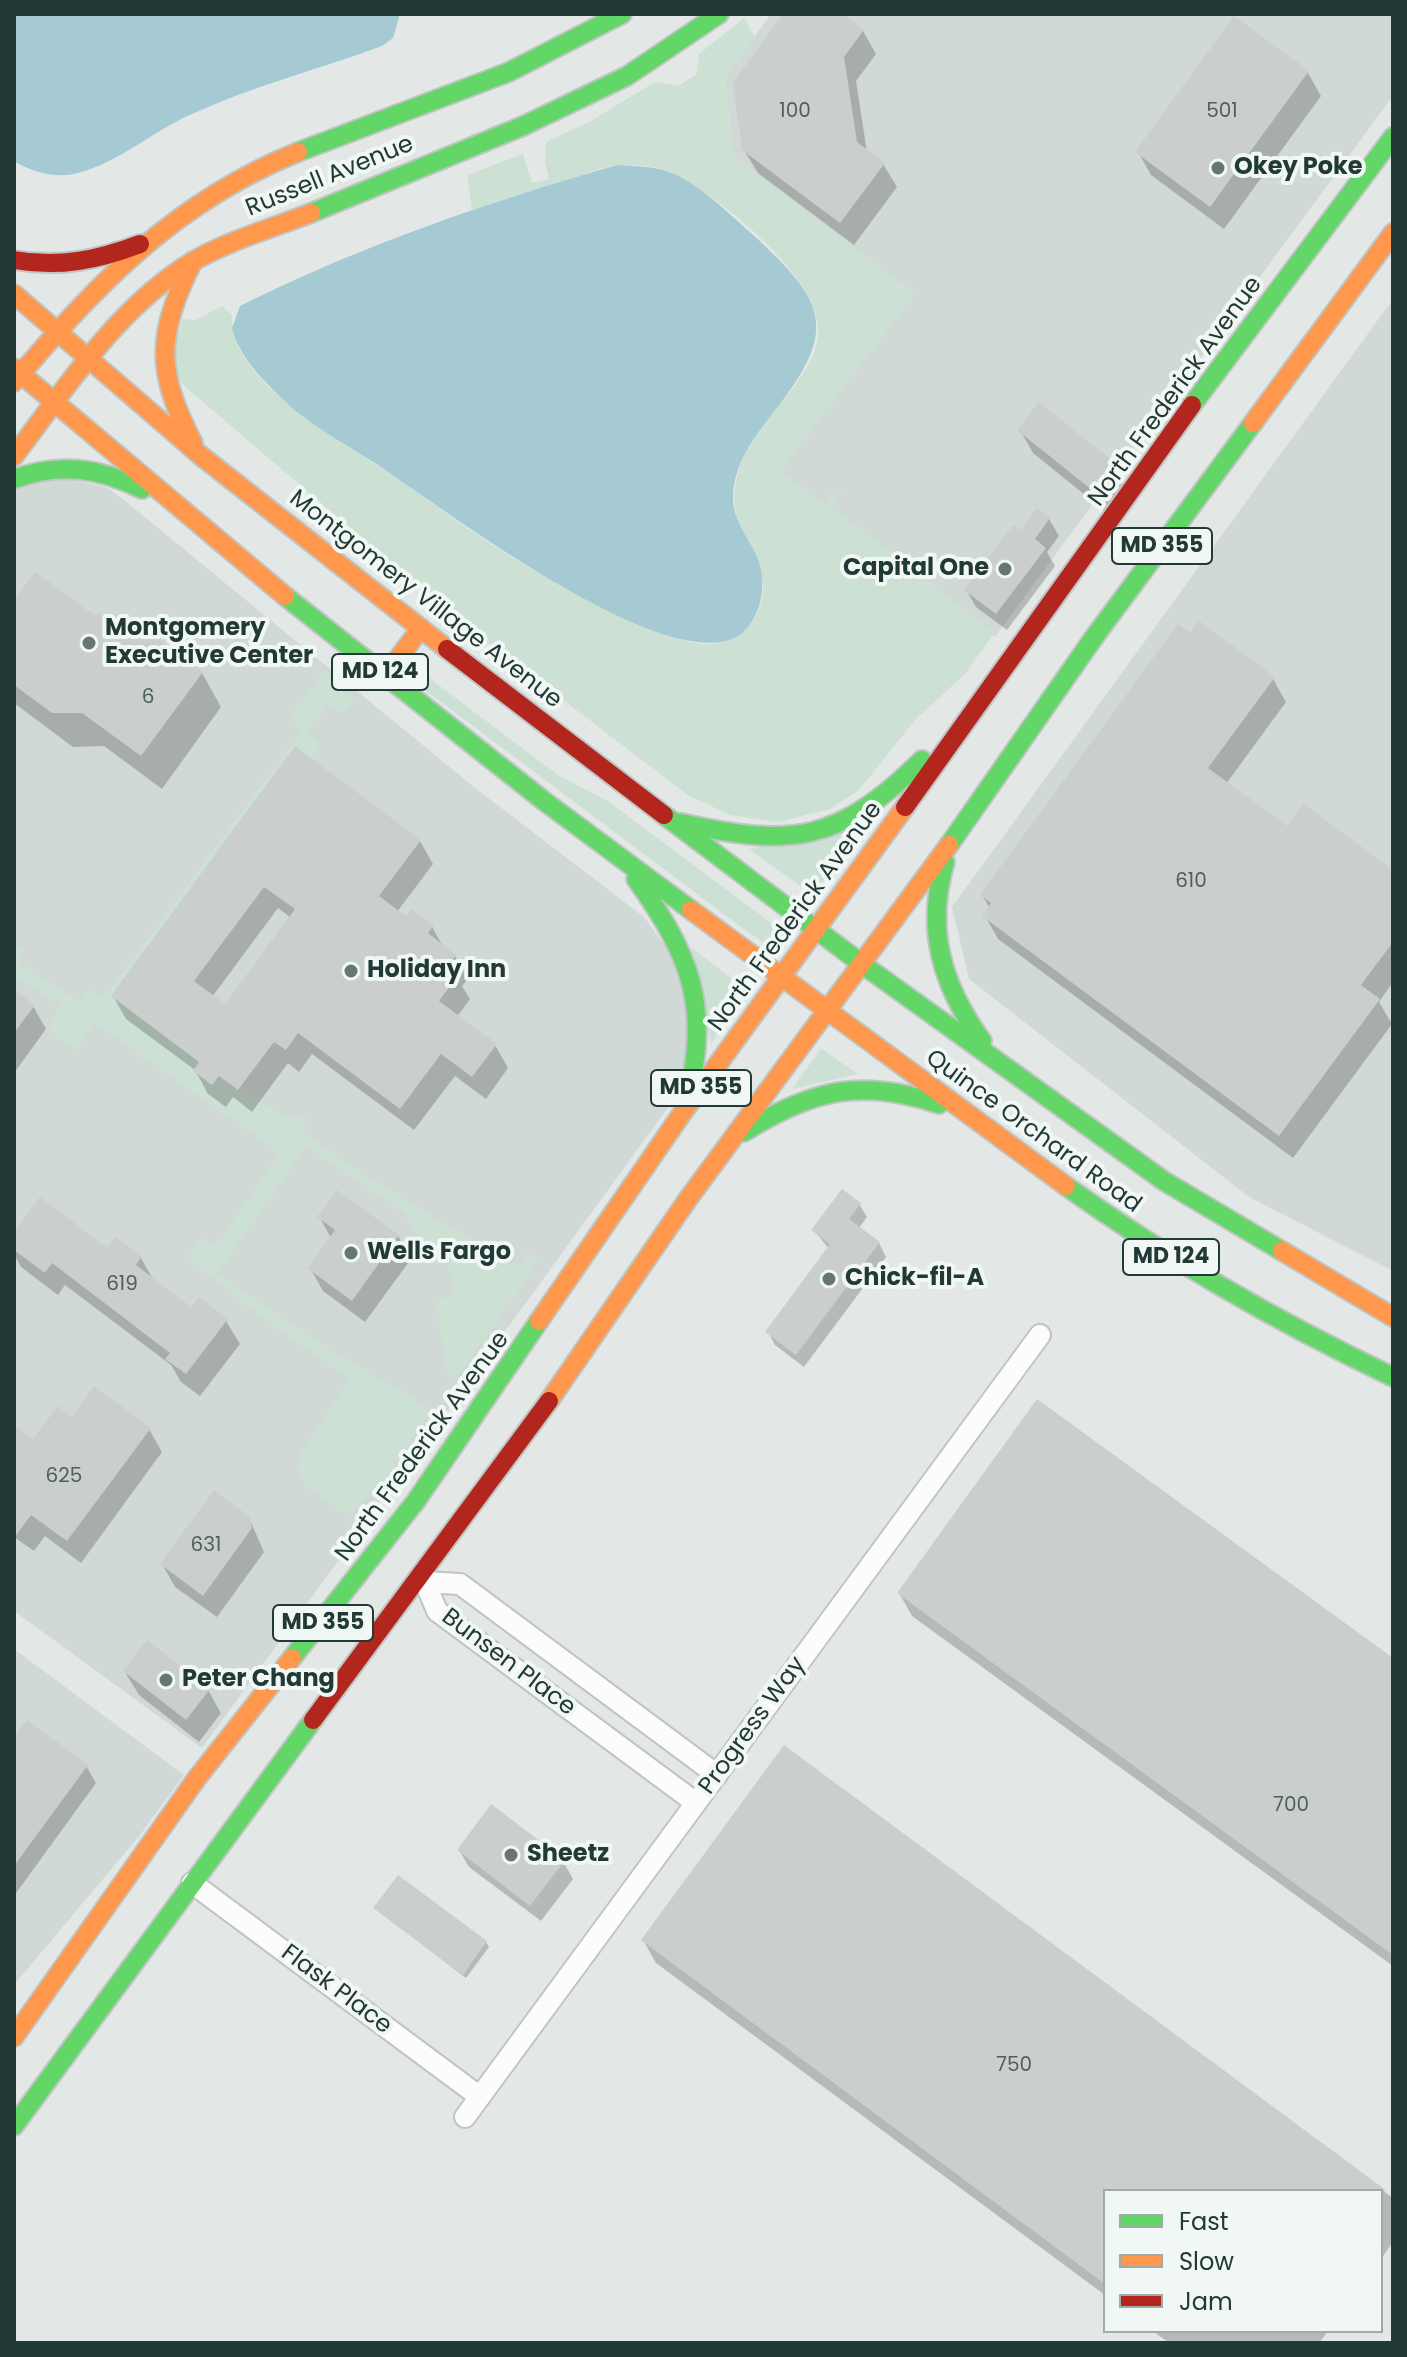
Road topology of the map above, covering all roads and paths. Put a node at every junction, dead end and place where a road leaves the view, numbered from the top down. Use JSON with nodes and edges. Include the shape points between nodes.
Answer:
{"nodes":[{"id":1,"x":622,"y":14,"type":"edge"},
{"id":2,"x":719,"y":14,"type":"edge"},
{"id":3,"x":1393,"y":137,"type":"edge"},
{"id":4,"x":1393,"y":233,"type":"edge"},
{"id":5,"x":140,"y":244,"type":"junction"},
{"id":6,"x":14,"y":260,"type":"edge"},
{"id":7,"x":193,"y":261,"type":"junction"},
{"id":8,"x":14,"y":294,"type":"edge"},
{"id":9,"x":56,"y":332,"type":"junction"},
{"id":10,"x":86,"y":360,"type":"junction"},
{"id":11,"x":16,"y":375,"type":"edge"},
{"id":12,"x":55,"y":403,"type":"junction"},
{"id":13,"x":200,"y":455,"type":"junction"},
{"id":14,"x":14,"y":456,"type":"edge"},
{"id":15,"x":14,"y":479,"type":"edge"},
{"id":16,"x":179,"y":510,"type":"junction"},
{"id":17,"x":421,"y":628,"type":"junction"},
{"id":18,"x":1001,"y":672,"type":"junction"},
{"id":19,"x":385,"y":676,"type":"junction"},
{"id":20,"x":671,"y":821,"type":"junction"},
{"id":21,"x":955,"y":838,"type":"junction"},
{"id":22,"x":620,"y":858,"type":"junction"},
{"id":23,"x":817,"y":930,"type":"junction"},
{"id":24,"x":862,"y":964,"type":"junction"},
{"id":25,"x":783,"y":977,"type":"junction"},
{"id":26,"x":828,"y":1010,"type":"junction"},
{"id":27,"x":1000,"y":1064,"type":"junction"},
{"id":28,"x":683,"y":1112,"type":"junction"},
{"id":29,"x":964,"y":1114,"type":"junction"},
{"id":30,"x":733,"y":1140,"type":"junction"},
{"id":31,"x":1393,"y":1317,"type":"edge"},
{"id":32,"x":1040,"y":1335,"type":"dead end"},
{"id":33,"x":1393,"y":1377,"type":"edge"},
{"id":34,"x":717,"y":1775,"type":"junction"},
{"id":35,"x":696,"y":1803,"type":"junction"},
{"id":36,"x":192,"y":1883,"type":"junction"},
{"id":37,"x":14,"y":2037,"type":"edge"},
{"id":38,"x":480,"y":2097,"type":"junction"},
{"id":39,"x":465,"y":2117,"type":"dead end"},
{"id":40,"x":14,"y":2126,"type":"edge"}],
"edges":[{"from":1,"to":5,"type":"main road","name":"Russell Avenue","via":[[524,68],[261,168],[218,190]]},
{"from":2,"to":7,"type":"main road","name":"Russell Avenue","via":[[627,76],[523,126]]},
{"from":3,"to":18,"type":"main road","name":"North Frederick Avenue","number":"MD 355"},
{"from":4,"to":21,"type":"main road","number":"MD 355","via":[[1103,625]]},
{"from":5,"to":6,"type":"main road","via":[[79,263],[49,266]]},
{"from":5,"to":9,"type":"main road","name":"Russell Avenue"},
{"from":7,"to":10,"type":"main road","name":"Russell Avenue","via":[[148,294]]},
{"from":7,"to":13,"type":"main road","via":[[167,312],[162,354],[179,418]]},
{"from":8,"to":9,"type":"main road","name":"Montgomery Village Avenue","number":"MD 124"},
{"from":9,"to":10,"type":"main road","name":"Montgomery Village Avenue","number":"MD 124"},
{"from":9,"to":11,"type":"main road","name":"Russell Avenue"},
{"from":10,"to":12,"type":"main road","name":"Russell Avenue"},
{"from":10,"to":13,"type":"main road","name":"Montgomery Village Avenue","number":"MD 124"},
{"from":11,"to":12,"type":"main road","number":"MD 124"},
{"from":12,"to":14,"type":"main road","name":"Russell Avenue"},
{"from":12,"to":16,"type":"main road","number":"MD 124"},
{"from":13,"to":17,"type":"main road","name":"Montgomery Village Avenue","number":"MD 124"},
{"from":15,"to":16,"type":"main road","via":[[55,466],[93,470]]},
{"from":16,"to":19,"type":"main road","number":"MD 124"},
{"from":17,"to":19,"type":"main road"},
{"from":17,"to":20,"type":"main road","name":"Montgomery Village Avenue","number":"MD 124"},
{"from":18,"to":20,"type":"main road","via":[[915,768],[871,807],[835,828],[772,840]]},
{"from":18,"to":23,"type":"main road","name":"North Frederick Avenue","number":"MD 355"},
{"from":19,"to":22,"type":"main road","number":"MD 124"},
{"from":20,"to":23,"type":"main road","name":"Montgomery Village Avenue","number":"MD 124"},
{"from":21,"to":24,"type":"main road","number":"MD 355"},
{"from":21,"to":27,"type":"main road","via":[[935,901],[938,957],[965,1020]]},
{"from":22,"to":25,"type":"main road","number":"MD 124"},
{"from":22,"to":28,"type":"main road","via":[[677,942],[698,999],[697,1064]]},
{"from":23,"to":24,"type":"main road","name":"Quince Orchard Road","number":"MD 124"},
{"from":23,"to":25,"type":"main road","name":"North Frederick Avenue","number":"MD 355"},
{"from":24,"to":26,"type":"main road","number":"MD 355"},
{"from":24,"to":27,"type":"main road","name":"Quince Orchard Road","number":"MD 124"},
{"from":25,"to":26,"type":"main road","name":"Quince Orchard Road","number":"MD 124"},
{"from":25,"to":28,"type":"main road","name":"North Frederick Avenue","number":"MD 355"},
{"from":26,"to":29,"type":"main road","name":"Quince Orchard Road","number":"MD 124"},
{"from":26,"to":30,"type":"main road","number":"MD 355"},
{"from":27,"to":31,"type":"main road","name":"Quince Orchard Road","number":"MD 124","via":[[1164,1181]]},
{"from":28,"to":37,"type":"main road","name":"North Frederick Avenue","number":"MD 355","via":[[416,1501],[197,1778]]},
{"from":29,"to":30,"type":"main road","via":[[876,1086],[845,1088],[808,1097]]},
{"from":29,"to":33,"type":"main road","name":"Quince Orchard Road","number":"MD 124","via":[[1141,1240],[1293,1329]]},
{"from":30,"to":36,"type":"main road","number":"MD 355","via":[[553,1395]]},
{"from":32,"to":34,"type":"street","name":"Progress Way"},
{"from":34,"to":35,"type":"street","name":"Progress Way"},
{"from":34,"to":35,"type":"street","name":"Bunsen Place","via":[[460,1584],[425,1582],[437,1611]]},
{"from":35,"to":38,"type":"street","name":"Progress Way"},
{"from":36,"to":38,"type":"street","name":"Flask Place"},
{"from":36,"to":40,"type":"main road","number":"MD 355"},
{"from":38,"to":39,"type":"street","name":"Progress Way"}]}
